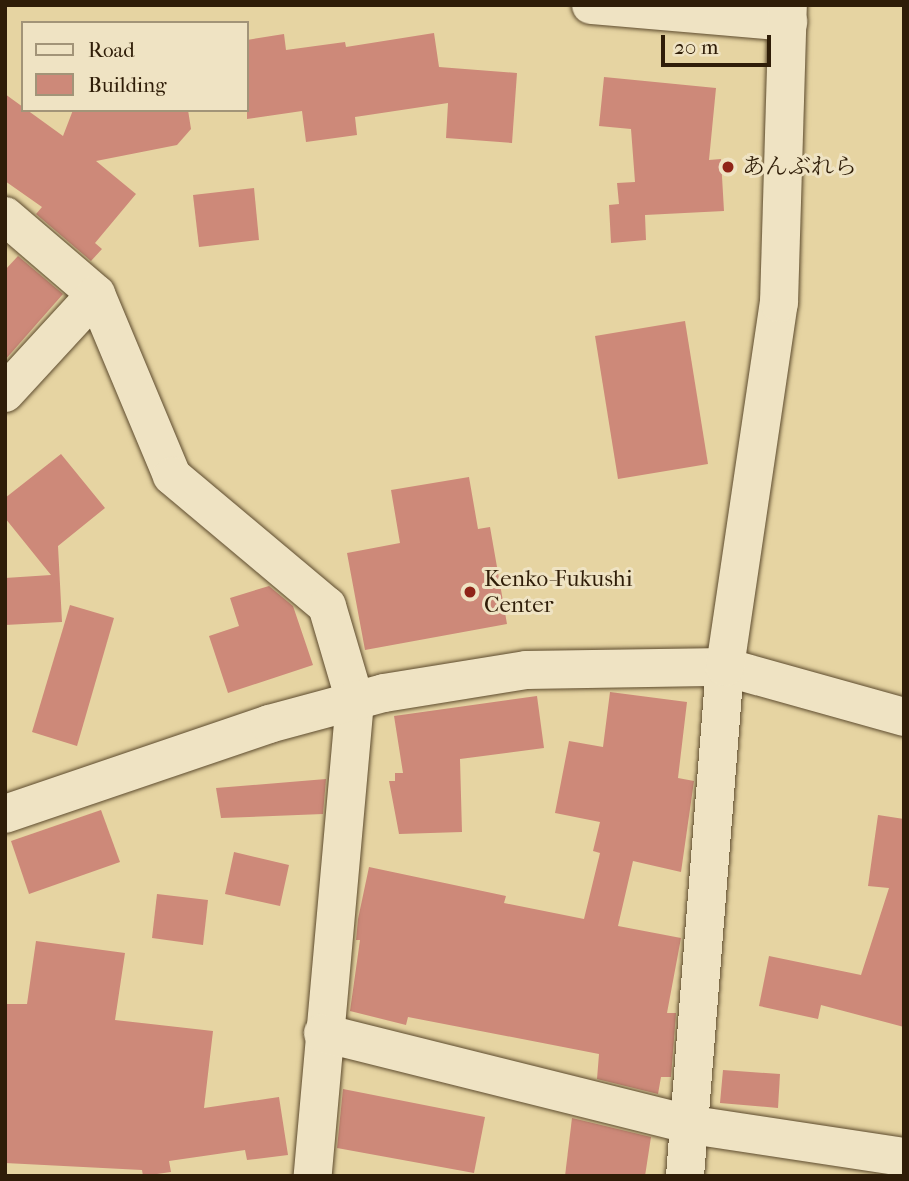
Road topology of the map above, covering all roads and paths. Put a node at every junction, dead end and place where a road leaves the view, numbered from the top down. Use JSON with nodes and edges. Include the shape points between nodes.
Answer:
{"nodes":[{"id":1,"x":591,"y":5,"type":"edge"},
{"id":2,"x":788,"y":14,"type":"edge"},
{"id":3,"x":5,"y":216,"type":"edge"},
{"id":4,"x":96,"y":294,"type":"junction"},
{"id":5,"x":5,"y":393,"type":"edge"},
{"id":6,"x":725,"y":667,"type":"junction"},
{"id":7,"x":355,"y":701,"type":"junction"},
{"id":8,"x":904,"y":717,"type":"edge"},
{"id":9,"x":5,"y":814,"type":"edge"},
{"id":10,"x":323,"y":1033,"type":"junction"},
{"id":11,"x":692,"y":1125,"type":"junction"},
{"id":12,"x":904,"y":1157,"type":"edge"},
{"id":13,"x":313,"y":1176,"type":"edge"},
{"id":14,"x":685,"y":1176,"type":"edge"}],
"edges":[{"from":1,"to":2,"type":"street"},
{"from":2,"to":6,"type":"street","via":[[779,303]]},
{"from":3,"to":4,"type":"street"},
{"from":4,"to":5,"type":"street"},
{"from":4,"to":7,"type":"street","via":[[172,476],[327,606]]},
{"from":6,"to":7,"type":"street","via":[[526,670]]},
{"from":6,"to":8,"type":"street"},
{"from":6,"to":11,"type":"street"},
{"from":7,"to":9,"type":"street","via":[[269,724]]},
{"from":7,"to":10,"type":"street"},
{"from":10,"to":11,"type":"street"},
{"from":10,"to":13,"type":"street"},
{"from":11,"to":12,"type":"street"},
{"from":11,"to":14,"type":"street"}]}
